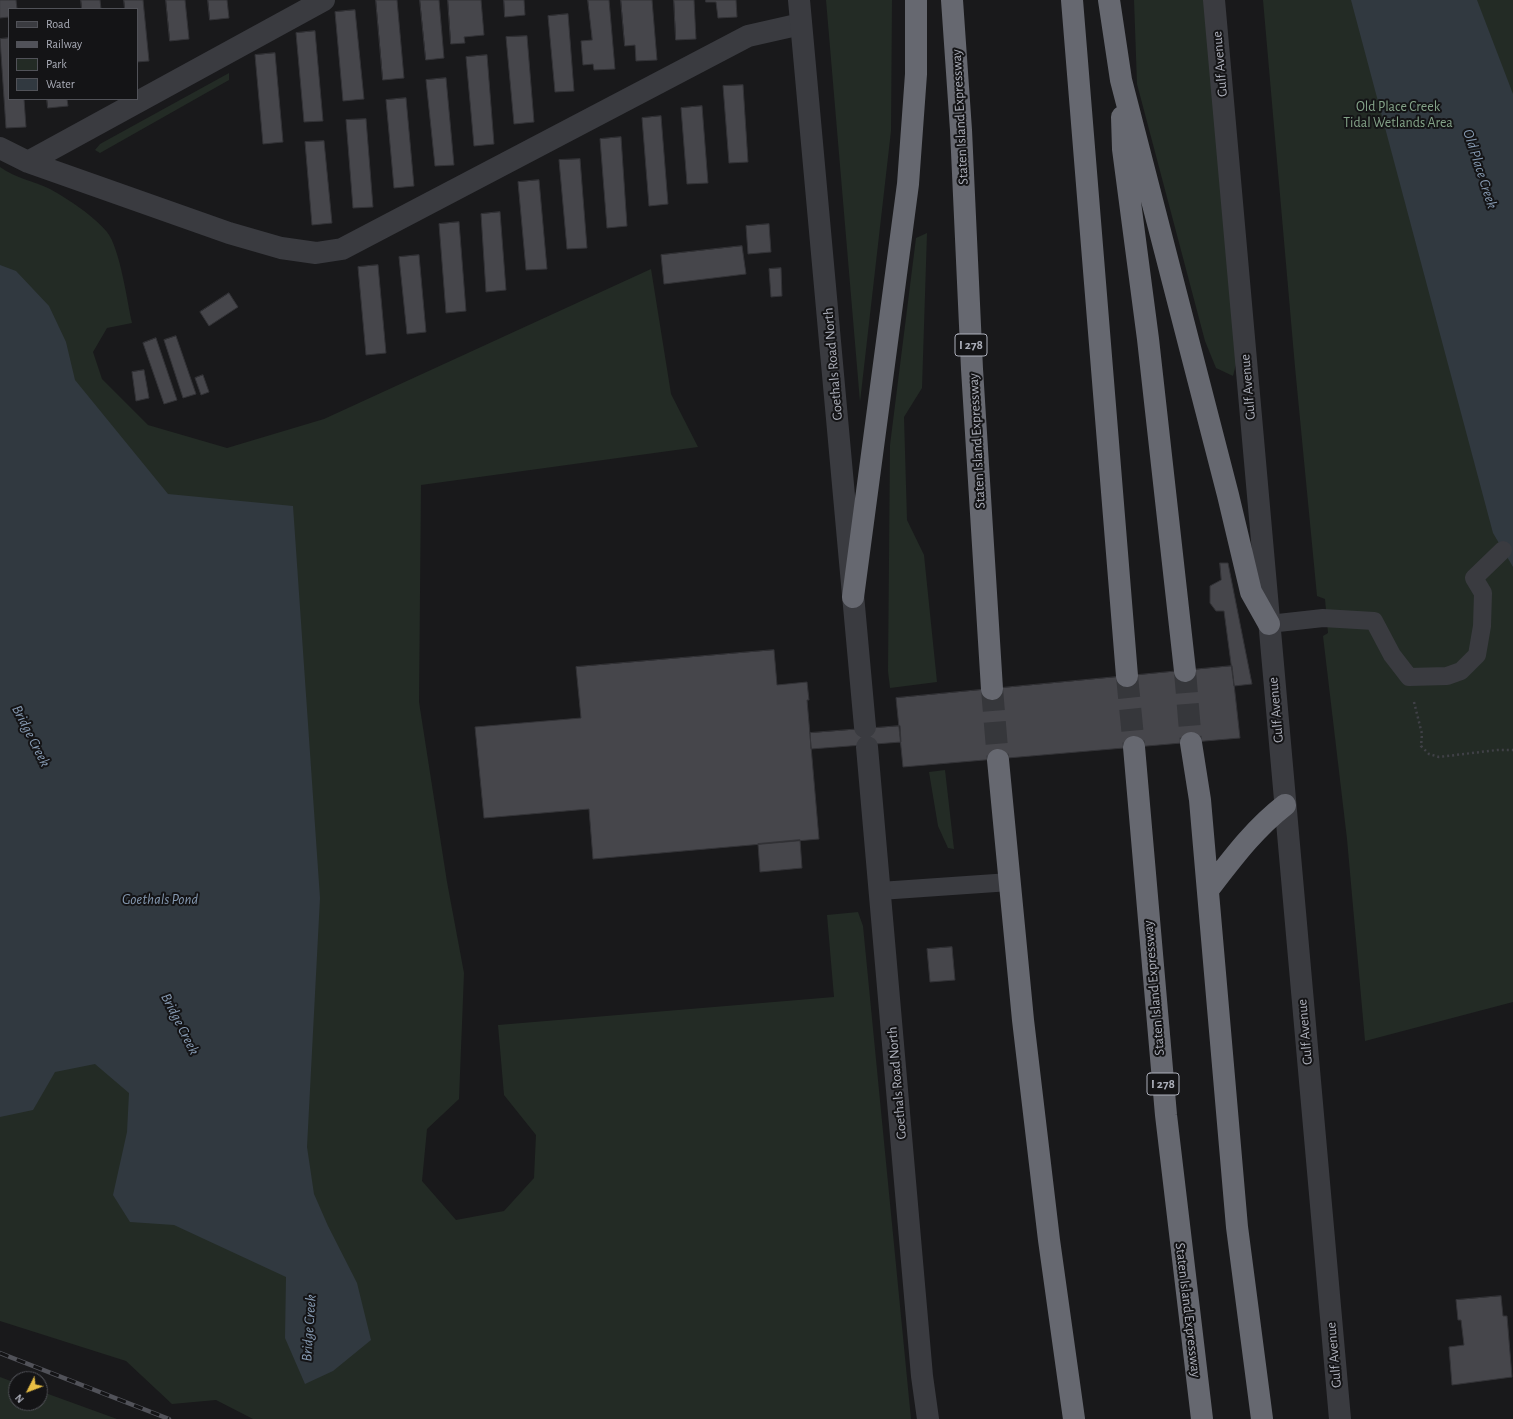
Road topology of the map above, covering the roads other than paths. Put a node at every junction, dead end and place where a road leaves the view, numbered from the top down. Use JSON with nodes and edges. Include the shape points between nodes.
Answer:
{"nodes":[{"id":1,"x":324,"y":0,"type":"edge"},
{"id":2,"x":799,"y":0,"type":"edge"},
{"id":3,"x":916,"y":0,"type":"edge"},
{"id":4,"x":952,"y":0,"type":"edge"},
{"id":5,"x":1072,"y":0,"type":"edge"},
{"id":6,"x":1109,"y":0,"type":"edge"},
{"id":7,"x":1214,"y":0,"type":"edge"},
{"id":8,"x":801,"y":24,"type":"junction"},
{"id":9,"x":1121,"y":80,"type":"junction"},
{"id":10,"x":0,"y":148,"type":"edge"},
{"id":11,"x":28,"y":162,"type":"junction"},
{"id":12,"x":1503,"y":550,"type":"dead end"},
{"id":13,"x":853,"y":597,"type":"junction"},
{"id":14,"x":1269,"y":624,"type":"junction"},
{"id":15,"x":1185,"y":671,"type":"tunnel mouth"},
{"id":16,"x":1128,"y":676,"type":"tunnel mouth"},
{"id":17,"x":992,"y":689,"type":"tunnel mouth"},
{"id":18,"x":1191,"y":743,"type":"tunnel mouth"},
{"id":19,"x":1134,"y":748,"type":"tunnel mouth"},
{"id":20,"x":998,"y":760,"type":"tunnel mouth"},
{"id":21,"x":1284,"y":805,"type":"junction"},
{"id":22,"x":1010,"y":882,"type":"junction"},
{"id":23,"x":1208,"y":890,"type":"junction"},
{"id":24,"x":880,"y":891,"type":"junction"},
{"id":25,"x":928,"y":1419,"type":"edge"},
{"id":26,"x":1074,"y":1419,"type":"edge"},
{"id":27,"x":1202,"y":1419,"type":"edge"},
{"id":28,"x":1262,"y":1419,"type":"edge"},
{"id":29,"x":1340,"y":1419,"type":"edge"}],
"edges":[{"from":1,"to":11,"type":"street"},
{"from":2,"to":8,"type":"street","name":"Goethals Road North"},
{"from":3,"to":13,"type":"highway","via":[[916,74],[908,184]]},
{"from":4,"to":17,"type":"highway","name":"Staten Island Expressway","number":"I 278","via":[[962,130],[972,370]]},
{"from":5,"to":16,"type":"highway"},
{"from":6,"to":9,"type":"highway"},
{"from":7,"to":14,"type":"street","name":"Gulf Avenue"},
{"from":8,"to":11,"type":"street","via":[[748,36],[342,248],[316,253],[281,248],[229,233]]},
{"from":8,"to":13,"type":"street","name":"Goethals Road North"},
{"from":9,"to":14,"type":"highway","via":[[1251,592]]},
{"from":9,"to":15,"type":"highway","via":[[1123,149],[1150,354]]},
{"from":10,"to":11,"type":"street"},
{"from":12,"to":14,"type":"lane","via":[[1474,578],[1483,593],[1482,626],[1477,655],[1461,671],[1447,676],[1409,677],[1392,655],[1374,620],[1323,618]]},
{"from":13,"to":24,"type":"street","name":"Goethals Road North"},
{"from":14,"to":21,"type":"street","name":"Gulf Avenue"},
{"from":18,"to":23,"type":"highway","via":[[1200,800]]},
{"from":19,"to":27,"type":"highway","name":"Staten Island Expressway","number":"I 278","via":[[1165,1107]]},
{"from":20,"to":22,"type":"highway"},
{"from":21,"to":23,"type":"highway","via":[[1254,832]]},
{"from":21,"to":29,"type":"street","name":"Gulf Avenue"},
{"from":22,"to":24,"type":"lane"},
{"from":22,"to":26,"type":"highway","via":[[1023,1020],[1049,1240]]},
{"from":23,"to":28,"type":"highway","via":[[1237,1227]]},
{"from":24,"to":25,"type":"street","name":"Goethals Road North","via":[[922,1376]]}]}
